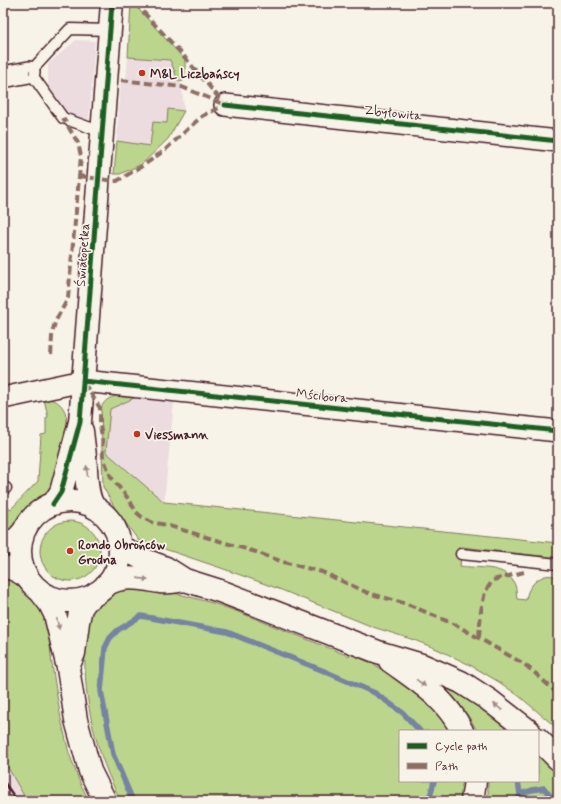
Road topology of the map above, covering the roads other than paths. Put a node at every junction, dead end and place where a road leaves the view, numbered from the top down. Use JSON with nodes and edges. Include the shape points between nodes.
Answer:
{"nodes":[{"id":1,"x":112,"y":3,"type":"edge"},
{"id":2,"x":110,"y":30,"type":"junction"},
{"id":3,"x":29,"y":72,"type":"junction"},
{"id":4,"x":3,"y":77,"type":"edge"},
{"id":5,"x":225,"y":105,"type":"dead end"},
{"id":6,"x":102,"y":132,"type":"junction"},
{"id":7,"x":558,"y":141,"type":"edge"},
{"id":8,"x":83,"y":381,"type":"junction"},
{"id":9,"x":3,"y":398,"type":"edge"},
{"id":10,"x":80,"y":422,"type":"junction"},
{"id":11,"x":558,"y":431,"type":"edge"},
{"id":12,"x":53,"y":504,"type":"junction"},
{"id":13,"x":95,"y":508,"type":"junction"},
{"id":14,"x":26,"y":528,"type":"junction"},
{"id":15,"x":119,"y":544,"type":"junction"},
{"id":16,"x":3,"y":545,"type":"edge"},
{"id":17,"x":461,"y":554,"type":"dead end"},
{"id":18,"x":558,"y":564,"type":"edge"},
{"id":19,"x":3,"y":567,"type":"edge"},
{"id":20,"x":185,"y":580,"type":"junction"},
{"id":21,"x":35,"y":586,"type":"junction"},
{"id":22,"x":101,"y":589,"type":"junction"},
{"id":23,"x":378,"y":652,"type":"junction"},
{"id":24,"x":68,"y":668,"type":"junction"},
{"id":25,"x":461,"y":730,"type":"edge"},
{"id":26,"x":528,"y":730,"type":"edge"},
{"id":27,"x":539,"y":740,"type":"edge"},
{"id":28,"x":558,"y":759,"type":"edge"},
{"id":29,"x":475,"y":782,"type":"edge"},
{"id":30,"x":104,"y":801,"type":"edge"},
{"id":31,"x":472,"y":801,"type":"edge"}],
"edges":[{"from":1,"to":2,"type":"main road","name":"Światopełka"},
{"from":2,"to":3,"type":"lane","via":[[70,29]]},
{"from":2,"to":6,"type":"main road","name":"Światopełka"},
{"from":3,"to":4,"type":"street"},
{"from":3,"to":6,"type":"lane","via":[[63,118]]},
{"from":5,"to":7,"type":"street","name":"Zbyłowita"},
{"from":6,"to":8,"type":"main road","name":"Światopełka"},
{"from":8,"to":9,"type":"street","name":"Mścibora"},
{"from":8,"to":10,"type":"main road","name":"Światopełka"},
{"from":8,"to":11,"type":"street","name":"Mścibora"},
{"from":10,"to":12,"type":"main road","name":"Światopełka","via":[[61,492]]},
{"from":13,"to":10,"type":"main road","name":"Światopełka","one_way":true,"via":[[89,494]]},
{"from":12,"to":13,"type":"main road","via":[[73,502]]},
{"from":12,"to":14,"type":"main road","via":[[36,514]]},
{"from":13,"to":15,"type":"main road","via":[[105,515],[116,531]]},
{"from":14,"to":16,"type":"street","via":[[16,539]]},
{"from":14,"to":21,"type":"main road","via":[[21,540],[20,554],[24,571]]},
{"from":15,"to":20,"type":"main road","via":[[129,552],[166,568]]},
{"from":15,"to":22,"type":"main road","via":[[117,566]]},
{"from":17,"to":18,"type":"lane"},
{"from":19,"to":21,"type":"street","via":[[26,576]]},
{"from":22,"to":20,"type":"main road","one_way":true,"via":[[112,581],[126,578],[161,582]]},
{"from":20,"to":23,"type":"main road"},
{"from":21,"to":22,"type":"main road","via":[[51,597],[68,600],[78,600]]},
{"from":21,"to":24,"type":"main road","one_way":true,"via":[[54,610]]},
{"from":22,"to":24,"type":"main road","via":[[81,608],[74,652]]},
{"from":23,"to":25,"type":"main road","one_way":true,"via":[[440,698]]},
{"from":26,"to":23,"type":"main road","one_way":true,"via":[[461,682],[422,665]]},
{"from":24,"to":30,"type":"main road","via":[[83,746],[90,771]]},
{"from":27,"to":28,"type":"main road"},
{"from":29,"to":31,"type":"main road"}]}
